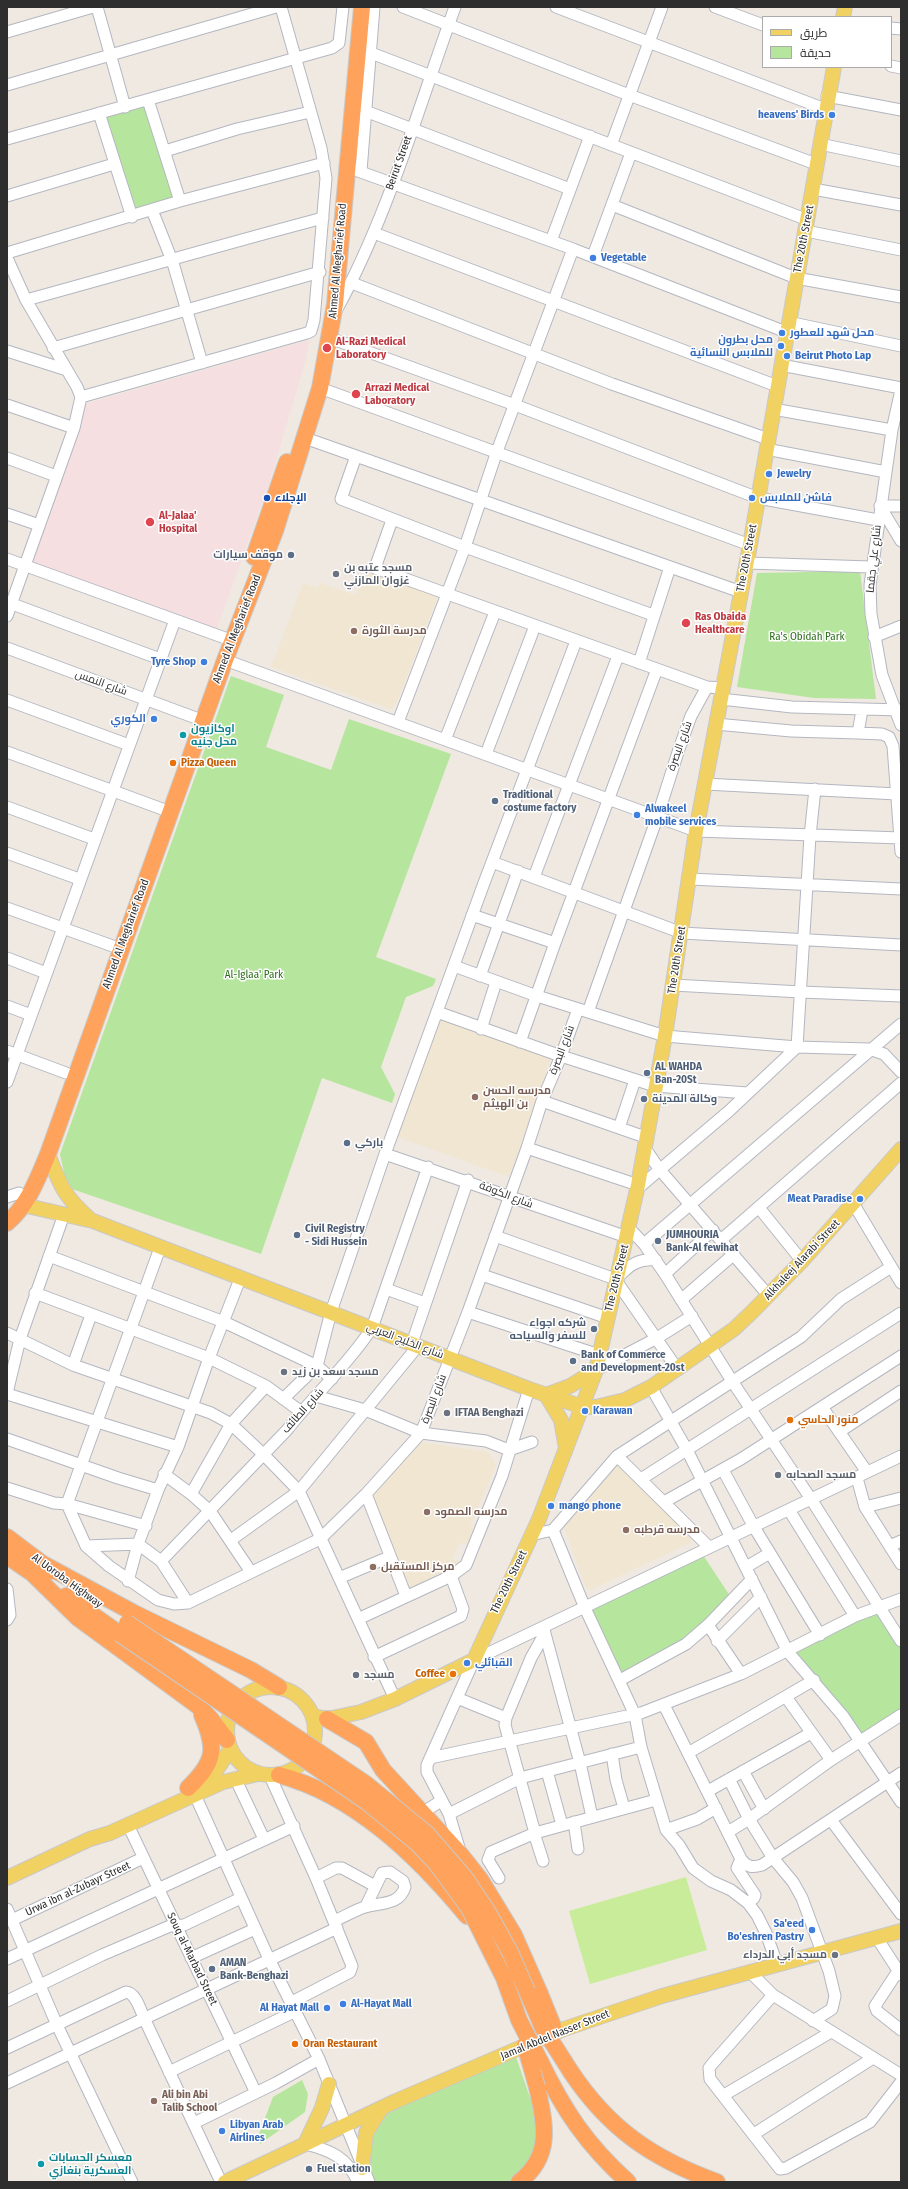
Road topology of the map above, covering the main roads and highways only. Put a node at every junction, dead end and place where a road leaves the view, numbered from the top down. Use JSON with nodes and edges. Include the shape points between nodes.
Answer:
{"nodes":[{"id":1,"x":353,"y":7,"type":"edge"},
{"id":2,"x":362,"y":7,"type":"edge"},
{"id":3,"x":834,"y":68,"type":"edge"},
{"id":4,"x":261,"y":552,"type":"junction"},
{"id":5,"x":117,"y":947,"type":"junction"},
{"id":6,"x":901,"y":1149,"type":"edge"},
{"id":7,"x":48,"y":1154,"type":"junction"},
{"id":8,"x":16,"y":1198,"type":"edge"},
{"id":9,"x":7,"y":1208,"type":"edge"},
{"id":10,"x":93,"y":1221,"type":"junction"},
{"id":11,"x":7,"y":1223,"type":"edge"},
{"id":12,"x":711,"y":1346,"type":"joint"},
{"id":13,"x":596,"y":1370,"type":"junction"},
{"id":14,"x":546,"y":1395,"type":"junction"},
{"id":15,"x":583,"y":1407,"type":"junction"},
{"id":16,"x":566,"y":1449,"type":"junction"},
{"id":17,"x":9,"y":1547,"type":"edge"},
{"id":18,"x":39,"y":1570,"type":"junction"},
{"id":19,"x":124,"y":1629,"type":"junction"},
{"id":20,"x":279,"y":1687,"type":"junction"},
{"id":21,"x":198,"y":1706,"type":"junction"},
{"id":22,"x":320,"y":1718,"type":"junction"},
{"id":23,"x":229,"y":1745,"type":"junction"},
{"id":24,"x":269,"y":1775,"type":"junction"},
{"id":25,"x":192,"y":1792,"type":"junction"},
{"id":26,"x":90,"y":1839,"type":"junction"},
{"id":27,"x":7,"y":1878,"type":"edge"},
{"id":28,"x":901,"y":1931,"type":"edge"},
{"id":29,"x":484,"y":1938,"type":"junction"},
{"id":30,"x":519,"y":2020,"type":"junction"},
{"id":31,"x":572,"y":2072,"type":"junction"},
{"id":32,"x":329,"y":2084,"type":"road end"},
{"id":33,"x":382,"y":2107,"type":"junction"},
{"id":34,"x":305,"y":2144,"type":"junction"},
{"id":35,"x":362,"y":2168,"type":"road end"},
{"id":36,"x":225,"y":2182,"type":"edge"},
{"id":37,"x":519,"y":2182,"type":"edge"},
{"id":38,"x":628,"y":2182,"type":"edge"},
{"id":39,"x":717,"y":2182,"type":"edge"}],
"edges":[{"from":1,"to":4,"type":"highway","name":"Ahmed Al Megharief Road","via":[[324,323],[308,394]]},
{"from":2,"to":4,"type":"highway","name":"Ahmed Al Megharief Road","via":[[359,109],[354,169],[330,338],[320,388],[305,438]]},
{"from":3,"to":13,"type":"main road","name":"The 20th Street","via":[[747,563],[696,831],[665,1036],[628,1232]]},
{"from":4,"to":5,"type":"highway","name":"Ahmed Al Megharief Road","via":[[225,660]]},
{"from":4,"to":5,"type":"highway","name":"Ahmed Al Megharief Road","via":[[225,638]]},
{"from":5,"to":7,"type":"highway","name":"Ahmed Al Megharief Road"},
{"from":5,"to":8,"type":"highway","name":"Ahmed Al Megharief Road","via":[[66,1073],[38,1154]]},
{"from":6,"to":12,"type":"main road","name":"Alkhaleej Alarabi Street","via":[[769,1296],[734,1329]]},
{"from":7,"to":8,"type":"highway","name":"Ahmed Al Megharief Road","via":[[37,1182]]},
{"from":7,"to":10,"type":"main road","name":"شارع الخليج العربي","via":[[66,1196]]},
{"from":8,"to":9,"type":"highway","name":"Ahmed Al Megharief Road"},
{"from":8,"to":10,"type":"main road","name":"شارع الخليج العربي"},
{"from":8,"to":11,"type":"highway","name":"Ahmed Al Megharief Road"},
{"from":10,"to":14,"type":"main road","name":"شارع الخليج العربي"},
{"from":12,"to":15,"type":"main road","name":"شارع الخليج العربي","via":[[637,1395],[611,1405]]},
{"from":13,"to":14,"type":"main road","via":[[570,1386]]},
{"from":13,"to":15,"type":"main road","name":"The 20th Street"},
{"from":14,"to":15,"type":"main road","name":"شارع الخليج العربي"},
{"from":14,"to":16,"type":"main road","via":[[561,1420]]},
{"from":15,"to":16,"type":"main road","name":"The 20th Street"},
{"from":16,"to":22,"type":"main road","name":"The 20th Street","via":[[531,1535],[474,1660],[395,1699],[361,1712]]},
{"from":17,"to":18,"type":"highway","name":"Al Uoroba Highway"},
{"from":18,"to":19,"type":"highway","name":"Al Uoroba Highway"},
{"from":18,"to":20,"type":"highway","via":[[134,1613],[257,1673]]},
{"from":18,"to":21,"type":"highway","via":[[78,1618]]},
{"from":19,"to":29,"type":"highway","bridge":true,"via":[[367,1802],[398,1827],[436,1863],[452,1883],[469,1908]]},
{"from":19,"to":31,"type":"highway","bridge":true,"via":[[366,1784],[427,1834],[465,1878],[489,1914],[510,1952],[543,2028]]},
{"from":20,"to":22,"type":"main road","via":[[301,1698]]},
{"from":20,"to":23,"type":"main road","via":[[262,1687],[246,1694],[234,1706],[227,1722]]},
{"from":21,"to":23,"type":"highway"},
{"from":21,"to":25,"type":"highway","via":[[209,1734],[211,1751],[206,1769]]},
{"from":22,"to":24,"type":"main road","via":[[313,1746],[305,1760],[293,1770]]},
{"from":22,"to":31,"type":"highway","bridge":true,"via":[[366,1742],[383,1770],[480,1879],[499,1907],[528,1962]]},
{"from":23,"to":24,"type":"main road","via":[[242,1765]]},
{"from":23,"to":25,"type":"main road","via":[[213,1775]]},
{"from":24,"to":25,"type":"main road","via":[[235,1778]]},
{"from":24,"to":29,"type":"highway","bridge":true,"via":[[298,1780],[322,1790],[389,1837],[437,1881]]},
{"from":25,"to":26,"type":"main road","via":[[128,1825]]},
{"from":25,"to":26,"type":"main road","via":[[108,1827]]},
{"from":26,"to":27,"type":"main road"},
{"from":28,"to":33,"type":"main road","name":"Jamal Abdel Nasser Street","via":[[617,2010],[564,2029]]},
{"from":29,"to":30,"type":"highway","bridge":true,"via":[[504,1978]]},
{"from":30,"to":37,"type":"highway","bridge":true,"via":[[543,2120],[542,2151],[537,2164]]},
{"from":30,"to":38,"type":"highway","bridge":true,"via":[[562,2105],[598,2151]]},
{"from":31,"to":39,"type":"highway","via":[[586,2095],[602,2113],[633,2139],[692,2173]]},
{"from":32,"to":34,"type":"main road","via":[[322,2108]]},
{"from":33,"to":34,"type":"main road","name":"Jamal Abdel Nasser Street"},
{"from":33,"to":35,"type":"main road","via":[[366,2133]]},
{"from":34,"to":36,"type":"main road","name":"Jamal Abdel Nasser Street"}]}
